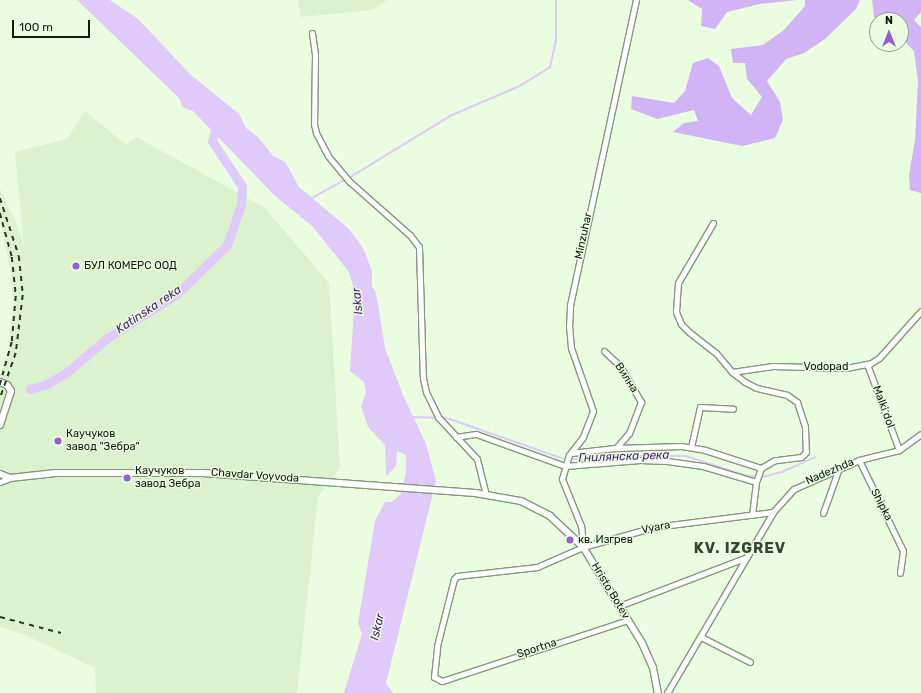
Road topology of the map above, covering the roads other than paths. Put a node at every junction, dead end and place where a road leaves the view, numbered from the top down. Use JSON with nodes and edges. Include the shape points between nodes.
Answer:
{"nodes":[{"id":1,"x":636,"y":0,"type":"edge"},
{"id":2,"x":312,"y":33,"type":"dead end"},
{"id":3,"x":713,"y":223,"type":"dead end"},
{"id":4,"x":921,"y":311,"type":"edge"},
{"id":5,"x":604,"y":351,"type":"dead end"},
{"id":6,"x":867,"y":364,"type":"junction"},
{"id":7,"x":732,"y":372,"type":"junction"},
{"id":8,"x":0,"y":382,"type":"edge"},
{"id":9,"x":733,"y":409,"type":"dead end"},
{"id":10,"x":0,"y":425,"type":"edge"},
{"id":11,"x":919,"y":436,"type":"edge"},
{"id":12,"x":456,"y":437,"type":"junction"},
{"id":13,"x":691,"y":447,"type":"junction"},
{"id":14,"x":615,"y":448,"type":"junction"},
{"id":15,"x":899,"y":450,"type":"junction"},
{"id":16,"x":570,"y":454,"type":"junction"},
{"id":17,"x":859,"y":460,"type":"junction"},
{"id":18,"x":566,"y":464,"type":"junction"},
{"id":19,"x":839,"y":468,"type":"junction"},
{"id":20,"x":760,"y":470,"type":"junction"},
{"id":21,"x":0,"y":474,"type":"edge"},
{"id":22,"x":10,"y":478,"type":"junction"},
{"id":23,"x":757,"y":480,"type":"junction"},
{"id":24,"x":0,"y":482,"type":"edge"},
{"id":25,"x":486,"y":494,"type":"junction"},
{"id":26,"x":773,"y":512,"type":"junction"},
{"id":27,"x":823,"y":513,"type":"dead end"},
{"id":28,"x":752,"y":515,"type":"junction"},
{"id":29,"x":583,"y":547,"type":"junction"},
{"id":30,"x":747,"y":557,"type":"junction"},
{"id":31,"x":900,"y":573,"type":"dead end"},
{"id":32,"x":619,"y":606,"type":"junction"},
{"id":33,"x":628,"y":620,"type":"junction"},
{"id":34,"x":701,"y":637,"type":"junction"},
{"id":35,"x":750,"y":662,"type":"dead end"},
{"id":36,"x":447,"y":679,"type":"joint"},
{"id":37,"x":658,"y":693,"type":"edge"},
{"id":38,"x":667,"y":693,"type":"edge"}],
"edges":[{"from":1,"to":16,"type":"street","name":"Minzuhar","via":[[570,305],[569,327],[572,348],[592,411],[583,437]]},
{"from":2,"to":12,"type":"street","via":[[316,76],[314,124],[321,144],[350,182],[410,235],[419,247],[423,378],[431,406]]},
{"from":3,"to":7,"type":"street","via":[[678,283],[676,312],[681,324],[716,353]]},
{"from":4,"to":6,"type":"street","name":"Vodopad","via":[[879,358]]},
{"from":5,"to":14,"type":"street","name":"Вилна","via":[[620,366],[641,402],[629,433]]},
{"from":6,"to":7,"type":"street","name":"Vodopad","via":[[846,368],[773,366]]},
{"from":6,"to":15,"type":"street","name":"Malki dol"},
{"from":7,"to":20,"type":"street","via":[[757,388],[787,395],[797,402],[803,412],[806,452],[801,457],[775,460]]},
{"from":8,"to":10,"type":"street","via":[[10,387],[11,394]]},
{"from":9,"to":13,"type":"street","via":[[700,407]]},
{"from":11,"to":15,"type":"street","name":"Nadezhda"},
{"from":12,"to":18,"type":"street","via":[[476,434]]},
{"from":12,"to":25,"type":"street","via":[[477,459]]},
{"from":13,"to":14,"type":"street","via":[[669,445]]},
{"from":13,"to":20,"type":"street"},
{"from":14,"to":16,"type":"street"},
{"from":15,"to":17,"type":"street","name":"Nadezhda"},
{"from":16,"to":18,"type":"street","name":"Minzuhar"},
{"from":17,"to":19,"type":"street","name":"Nadezhda"},
{"from":17,"to":31,"type":"street","name":"Shipka","via":[[903,551]]},
{"from":18,"to":23,"type":"street","via":[[667,461],[703,466]]},
{"from":18,"to":29,"type":"street","name":"Hristo Botev","via":[[562,479],[581,526]]},
{"from":19,"to":26,"type":"street","name":"Nadezhda","via":[[794,489]]},
{"from":19,"to":27,"type":"street"},
{"from":20,"to":23,"type":"street"},
{"from":21,"to":22,"type":"street","name":"Chavdar Voyvoda"},
{"from":22,"to":24,"type":"street"},
{"from":22,"to":25,"type":"street","name":"Chavdar Voyvoda","via":[[56,473],[153,472],[344,482]]},
{"from":23,"to":28,"type":"street"},
{"from":25,"to":29,"type":"street","name":"Chavdar Voyvoda","via":[[504,496],[536,508],[560,523]]},
{"from":26,"to":28,"type":"street","name":"Vyara"},
{"from":26,"to":30,"type":"street","name":"Nadezhda"},
{"from":28,"to":29,"type":"street","name":"Vyara","via":[[654,527]]},
{"from":29,"to":32,"type":"street","name":"Hristo Botev"},
{"from":29,"to":36,"type":"street","name":"Vyara","via":[[553,561],[520,570],[462,574],[454,579],[434,664],[434,677],[437,681]]},
{"from":30,"to":32,"type":"street"},
{"from":30,"to":34,"type":"street","name":"Nadezhda"},
{"from":32,"to":33,"type":"street","name":"Hristo Botev"},
{"from":33,"to":36,"type":"street","name":"Sportna"},
{"from":33,"to":37,"type":"street","name":"Hristo Botev","via":[[653,668]]},
{"from":34,"to":35,"type":"street"},
{"from":34,"to":38,"type":"street","name":"Nadezhda"}]}
